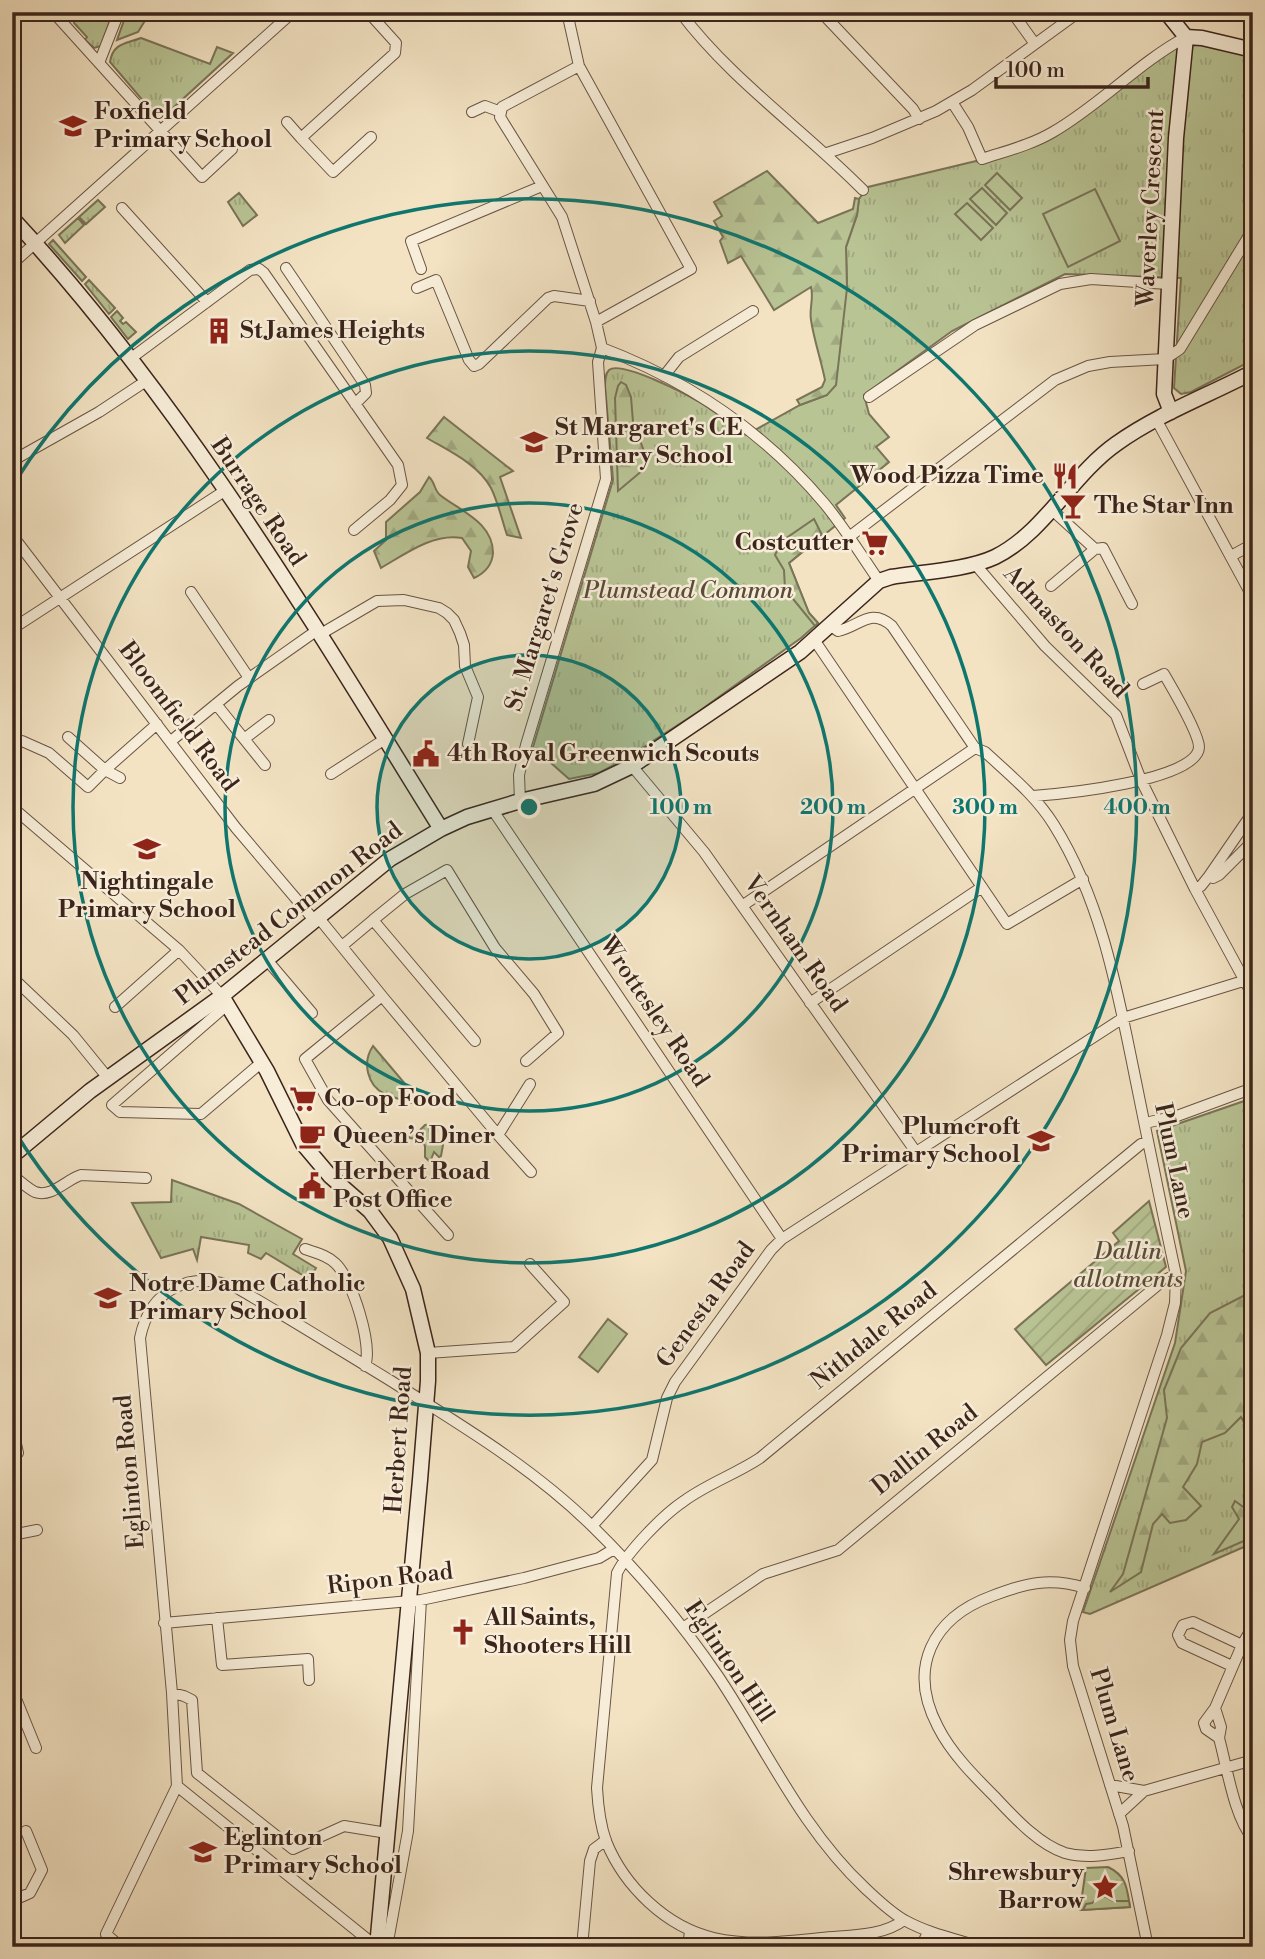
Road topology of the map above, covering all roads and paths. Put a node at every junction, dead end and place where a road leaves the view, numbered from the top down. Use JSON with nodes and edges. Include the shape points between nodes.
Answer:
{"nodes":[{"id":1,"x":53,"y":12,"type":"edge"},
{"id":2,"x":119,"y":12,"type":"edge"},
{"id":3,"x":293,"y":12,"type":"edge"},
{"id":4,"x":368,"y":12,"type":"edge"},
{"id":5,"x":567,"y":12,"type":"edge"},
{"id":6,"x":680,"y":12,"type":"edge"},
{"id":7,"x":821,"y":12,"type":"edge"},
{"id":8,"x":1012,"y":12,"type":"edge"},
{"id":9,"x":1079,"y":12,"type":"edge"},
{"id":10,"x":1166,"y":12,"type":"edge"},
{"id":11,"x":1186,"y":37,"type":"junction"},
{"id":12,"x":1035,"y":44,"type":"junction"},
{"id":13,"x":1253,"y":50,"type":"edge"},
{"id":14,"x":99,"y":63,"type":"junction"},
{"id":15,"x":579,"y":66,"type":"junction"},
{"id":16,"x":953,"y":102,"type":"junction"},
{"id":17,"x":472,"y":112,"type":"dead end"},
{"id":18,"x":501,"y":112,"type":"junction"},
{"id":19,"x":919,"y":119,"type":"junction"},
{"id":20,"x":287,"y":122,"type":"dead end"},
{"id":21,"x":161,"y":131,"type":"junction"},
{"id":22,"x":371,"y":137,"type":"dead end"},
{"id":23,"x":301,"y":138,"type":"junction"},
{"id":24,"x":232,"y":149,"type":"dead end"},
{"id":25,"x":827,"y":153,"type":"junction"},
{"id":26,"x":542,"y":186,"type":"junction"},
{"id":27,"x":863,"y":190,"type":"dead end"},
{"id":28,"x":122,"y":208,"type":"dead end"},
{"id":29,"x":12,"y":218,"type":"edge"},
{"id":30,"x":1253,"y":229,"type":"edge"},
{"id":31,"x":35,"y":243,"type":"junction"},
{"id":32,"x":12,"y":264,"type":"edge"},
{"id":33,"x":286,"y":268,"type":"dead end"},
{"id":34,"x":421,"y":269,"type":"dead end"},
{"id":35,"x":1168,"y":284,"type":"junction"},
{"id":36,"x":417,"y":288,"type":"dead end"},
{"id":37,"x":590,"y":301,"type":"junction"},
{"id":38,"x":207,"y":302,"type":"junction"},
{"id":39,"x":753,"y":312,"type":"dead end"},
{"id":40,"x":596,"y":322,"type":"junction"},
{"id":41,"x":602,"y":348,"type":"junction"},
{"id":42,"x":130,"y":359,"type":"junction"},
{"id":43,"x":1165,"y":359,"type":"junction"},
{"id":44,"x":1253,"y":372,"type":"edge"},
{"id":45,"x":664,"y":376,"type":"junction"},
{"id":46,"x":146,"y":381,"type":"junction"},
{"id":47,"x":869,"y":397,"type":"dead end"},
{"id":48,"x":355,"y":404,"type":"junction"},
{"id":49,"x":1171,"y":412,"type":"junction"},
{"id":50,"x":1156,"y":419,"type":"junction"},
{"id":51,"x":12,"y":461,"type":"edge"},
{"id":52,"x":226,"y":489,"type":"junction"},
{"id":53,"x":1051,"y":509,"type":"junction"},
{"id":54,"x":354,"y":530,"type":"dead end"},
{"id":55,"x":12,"y":535,"type":"edge"},
{"id":56,"x":849,"y":537,"type":"junction"},
{"id":57,"x":1253,"y":544,"type":"edge"},
{"id":58,"x":1095,"y":549,"type":"junction"},
{"id":59,"x":1231,"y":556,"type":"junction"},
{"id":60,"x":975,"y":564,"type":"junction"},
{"id":61,"x":879,"y":581,"type":"junction"},
{"id":62,"x":1051,"y":586,"type":"dead end"},
{"id":63,"x":191,"y":592,"type":"dead end"},
{"id":64,"x":61,"y":598,"type":"junction"},
{"id":65,"x":1253,"y":598,"type":"edge"},
{"id":66,"x":1132,"y":604,"type":"dead end"},
{"id":67,"x":831,"y":626,"type":"junction"},
{"id":68,"x":12,"y":629,"type":"edge"},
{"id":69,"x":318,"y":633,"type":"junction"},
{"id":70,"x":815,"y":641,"type":"junction"},
{"id":71,"x":249,"y":678,"type":"junction"},
{"id":72,"x":1143,"y":684,"type":"dead end"},
{"id":73,"x":216,"y":704,"type":"junction"},
{"id":74,"x":269,"y":720,"type":"dead end"},
{"id":75,"x":157,"y":724,"type":"junction"},
{"id":76,"x":68,"y":737,"type":"dead end"},
{"id":77,"x":244,"y":739,"type":"junction"},
{"id":78,"x":385,"y":739,"type":"junction"},
{"id":79,"x":22,"y":741,"type":"dead end"},
{"id":80,"x":171,"y":741,"type":"junction"},
{"id":81,"x":468,"y":744,"type":"dead end"},
{"id":82,"x":975,"y":748,"type":"junction"},
{"id":83,"x":265,"y":765,"type":"dead end"},
{"id":84,"x":632,"y":766,"type":"junction"},
{"id":85,"x":105,"y":770,"type":"junction"},
{"id":86,"x":331,"y":774,"type":"dead end"},
{"id":87,"x":120,"y":778,"type":"dead end"},
{"id":88,"x":1141,"y":780,"type":"junction"},
{"id":89,"x":915,"y":789,"type":"junction"},
{"id":90,"x":1033,"y":796,"type":"junction"},
{"id":91,"x":520,"y":801,"type":"junction"},
{"id":92,"x":12,"y":807,"type":"edge"},
{"id":93,"x":492,"y":809,"type":"junction"},
{"id":94,"x":1253,"y":812,"type":"edge"},
{"id":95,"x":441,"y":829,"type":"junction"},
{"id":96,"x":1253,"y":841,"type":"edge"},
{"id":97,"x":1209,"y":876,"type":"junction"},
{"id":98,"x":1083,"y":879,"type":"junction"},
{"id":99,"x":982,"y":887,"type":"junction"},
{"id":100,"x":1195,"y":889,"type":"junction"},
{"id":101,"x":742,"y":906,"type":"junction"},
{"id":102,"x":316,"y":919,"type":"junction"},
{"id":103,"x":373,"y":920,"type":"junction"},
{"id":104,"x":342,"y":946,"type":"junction"},
{"id":105,"x":179,"y":950,"type":"junction"},
{"id":106,"x":267,"y":960,"type":"junction"},
{"id":107,"x":12,"y":977,"type":"edge"},
{"id":108,"x":1249,"y":979,"type":"edge"},
{"id":109,"x":382,"y":996,"type":"junction"},
{"id":110,"x":1253,"y":996,"type":"edge"},
{"id":111,"x":224,"y":1001,"type":"junction"},
{"id":112,"x":810,"y":1003,"type":"junction"},
{"id":113,"x":116,"y":1007,"type":"dead end"},
{"id":114,"x":312,"y":1013,"type":"dead end"},
{"id":115,"x":1123,"y":1018,"type":"junction"},
{"id":116,"x":475,"y":1041,"type":"dead end"},
{"id":117,"x":526,"y":1061,"type":"dead end"},
{"id":118,"x":262,"y":1062,"type":"junction"},
{"id":119,"x":108,"y":1077,"type":"junction"},
{"id":120,"x":530,"y":1084,"type":"dead end"},
{"id":121,"x":1253,"y":1088,"type":"edge"},
{"id":122,"x":1145,"y":1123,"type":"junction"},
{"id":123,"x":498,"y":1135,"type":"junction"},
{"id":124,"x":1148,"y":1142,"type":"junction"},
{"id":125,"x":916,"y":1152,"type":"junction"},
{"id":126,"x":12,"y":1156,"type":"edge"},
{"id":127,"x":531,"y":1172,"type":"dead end"},
{"id":128,"x":12,"y":1175,"type":"edge"},
{"id":129,"x":146,"y":1178,"type":"dead end"},
{"id":130,"x":448,"y":1235,"type":"dead end"},
{"id":131,"x":782,"y":1239,"type":"junction"},
{"id":132,"x":305,"y":1250,"type":"dead end"},
{"id":133,"x":530,"y":1264,"type":"dead end"},
{"id":134,"x":1176,"y":1275,"type":"junction"},
{"id":135,"x":428,"y":1353,"type":"junction"},
{"id":136,"x":365,"y":1366,"type":"junction"},
{"id":137,"x":427,"y":1402,"type":"junction"},
{"id":138,"x":592,"y":1526,"type":"junction"},
{"id":139,"x":37,"y":1530,"type":"dead end"},
{"id":140,"x":12,"y":1535,"type":"edge"},
{"id":141,"x":614,"y":1549,"type":"junction"},
{"id":142,"x":624,"y":1559,"type":"junction"},
{"id":143,"x":1085,"y":1588,"type":"junction"},
{"id":144,"x":415,"y":1600,"type":"junction"},
{"id":145,"x":216,"y":1618,"type":"junction"},
{"id":146,"x":164,"y":1623,"type":"junction"},
{"id":147,"x":1253,"y":1626,"type":"edge"},
{"id":148,"x":683,"y":1628,"type":"junction"},
{"id":149,"x":1242,"y":1644,"type":"junction"},
{"id":150,"x":1232,"y":1666,"type":"junction"},
{"id":151,"x":309,"y":1680,"type":"dead end"},
{"id":152,"x":12,"y":1689,"type":"edge"},
{"id":153,"x":172,"y":1693,"type":"junction"},
{"id":154,"x":36,"y":1748,"type":"dead end"},
{"id":155,"x":1253,"y":1760,"type":"edge"},
{"id":156,"x":1227,"y":1768,"type":"junction"},
{"id":157,"x":1110,"y":1785,"type":"junction"},
{"id":158,"x":177,"y":1786,"type":"junction"},
{"id":159,"x":1144,"y":1791,"type":"junction"},
{"id":160,"x":1119,"y":1814,"type":"junction"},
{"id":161,"x":26,"y":1831,"type":"dead end"},
{"id":162,"x":387,"y":1833,"type":"junction"},
{"id":163,"x":1253,"y":1839,"type":"edge"},
{"id":164,"x":606,"y":1840,"type":"junction"},
{"id":165,"x":1129,"y":1851,"type":"junction"},
{"id":166,"x":12,"y":1901,"type":"edge"},
{"id":167,"x":904,"y":1920,"type":"junction"},
{"id":168,"x":690,"y":1931,"type":"junction"},
{"id":169,"x":928,"y":1932,"type":"junction"},
{"id":170,"x":121,"y":1947,"type":"edge"},
{"id":171,"x":377,"y":1947,"type":"edge"},
{"id":172,"x":387,"y":1947,"type":"edge"},
{"id":173,"x":582,"y":1947,"type":"edge"},
{"id":174,"x":688,"y":1947,"type":"edge"},
{"id":175,"x":921,"y":1947,"type":"edge"},
{"id":176,"x":981,"y":1947,"type":"edge"},
{"id":177,"x":1148,"y":1947,"type":"edge"}],
"edges":[{"from":1,"to":14,"type":"street"},
{"from":2,"to":14,"type":"street"},
{"from":3,"to":21,"type":"street"},
{"from":4,"to":23,"type":"street","via":[[396,43],[395,53]]},
{"from":5,"to":15,"type":"street"},
{"from":6,"to":25,"type":"street","via":[[718,54]]},
{"from":7,"to":19,"type":"street"},
{"from":8,"to":12,"type":"street"},
{"from":9,"to":12,"type":"street"},
{"from":10,"to":11,"type":"street"},
{"from":11,"to":13,"type":"street"},
{"from":11,"to":16,"type":"street","via":[[1055,131],[982,159]]},
{"from":11,"to":35,"type":"street","name":"Waverley Crescent"},
{"from":12,"to":16,"type":"street"},
{"from":14,"to":21,"type":"street"},
{"from":15,"to":18,"type":"street","via":[[502,107]]},
{"from":15,"to":40,"type":"street","via":[[691,269]]},
{"from":16,"to":19,"type":"street"},
{"from":17,"to":18,"type":"street","via":[[485,106]]},
{"from":18,"to":26,"type":"street","name":"St. Margaret's Grove"},
{"from":19,"to":25,"type":"street"},
{"from":20,"to":23,"type":"street"},
{"from":21,"to":24,"type":"street","via":[[202,177]]},
{"from":21,"to":31,"type":"street"},
{"from":22,"to":23,"type":"street","via":[[333,172]]},
{"from":25,"to":27,"type":"street"},
{"from":26,"to":34,"type":"street","via":[[411,241]]},
{"from":26,"to":37,"type":"street","name":"St. Margaret's Grove","via":[[562,217]]},
{"from":28,"to":38,"type":"street"},
{"from":29,"to":31,"type":"street","name":"Burrage Road"},
{"from":30,"to":43,"type":"street","via":[[1180,349]]},
{"from":31,"to":32,"type":"street"},
{"from":31,"to":42,"type":"street","name":"Burrage Road"},
{"from":33,"to":48,"type":"street","via":[[365,385],[366,393]]},
{"from":35,"to":43,"type":"street","name":"Waverley Crescent"},
{"from":35,"to":47,"type":"street","via":[[1091,279],[1060,284],[975,325]]},
{"from":36,"to":37,"type":"street","via":[[436,280],[474,366],[548,299]]},
{"from":37,"to":40,"type":"street","name":"St. Margaret's Grove"},
{"from":38,"to":42,"type":"street"},
{"from":38,"to":48,"type":"street","via":[[250,270],[259,269]]},
{"from":39,"to":45,"type":"street","via":[[678,357]]},
{"from":40,"to":41,"type":"street","name":"St. Margaret's Grove"},
{"from":41,"to":45,"type":"street"},
{"from":41,"to":91,"type":"street","name":"St. Margaret's Grove","via":[[598,362],[606,479],[526,745],[519,775]]},
{"from":42,"to":46,"type":"street","name":"Burrage Road"},
{"from":43,"to":49,"type":"street","name":"Waverley Crescent","via":[[1164,394]]},
{"from":43,"to":56,"type":"street","via":[[1088,366],[1055,380]]},
{"from":44,"to":49,"type":"street","name":"Plumstead Common Road"},
{"from":45,"to":56,"type":"street","via":[[703,396],[756,434],[825,504]]},
{"from":46,"to":51,"type":"street"},
{"from":46,"to":52,"type":"street","name":"Burrage Road"},
{"from":48,"to":54,"type":"street","via":[[398,466],[402,485]]},
{"from":49,"to":50,"type":"street","name":"Plumstead Common Road"},
{"from":50,"to":53,"type":"street","name":"Plumstead Common Road","via":[[1101,456]]},
{"from":50,"to":59,"type":"street"},
{"from":52,"to":64,"type":"street"},
{"from":52,"to":69,"type":"street","name":"Burrage Road"},
{"from":53,"to":58,"type":"street"},
{"from":53,"to":60,"type":"street","name":"Plumstead Common Road","via":[[1009,548]]},
{"from":55,"to":64,"type":"street","name":"Bloomfield Road"},
{"from":56,"to":61,"type":"street"},
{"from":57,"to":59,"type":"street"},
{"from":58,"to":62,"type":"street"},
{"from":58,"to":66,"type":"street","via":[[1103,548]]},
{"from":59,"to":65,"type":"street"},
{"from":60,"to":61,"type":"street","name":"Plumstead Common Road"},
{"from":60,"to":88,"type":"street","name":"Admaston Road","via":[[1045,646],[1116,715]]},
{"from":61,"to":67,"type":"street","name":"Plumstead Common Road"},
{"from":63,"to":71,"type":"street"},
{"from":64,"to":68,"type":"street"},
{"from":64,"to":75,"type":"street","name":"Bloomfield Road"},
{"from":67,"to":70,"type":"street","name":"Plumstead Common Road"},
{"from":67,"to":82,"type":"street","name":"Plum Lane","via":[[838,631],[869,618],[884,619]]},
{"from":69,"to":71,"type":"street"},
{"from":69,"to":78,"type":"street","name":"Burrage Road"},
{"from":69,"to":81,"type":"street","via":[[377,601],[404,600],[447,613],[460,633],[465,666],[478,697]]},
{"from":70,"to":84,"type":"street","name":"Plumstead Common Road"},
{"from":70,"to":89,"type":"street"},
{"from":71,"to":73,"type":"street"},
{"from":72,"to":88,"type":"street","via":[[1164,674],[1199,744],[1195,758],[1187,764]]},
{"from":73,"to":77,"type":"street"},
{"from":73,"to":80,"type":"street"},
{"from":74,"to":77,"type":"street"},
{"from":75,"to":80,"type":"street","name":"Bloomfield Road"},
{"from":75,"to":85,"type":"street"},
{"from":76,"to":85,"type":"street"},
{"from":77,"to":83,"type":"street"},
{"from":78,"to":86,"type":"street"},
{"from":78,"to":95,"type":"street","name":"Burrage Road"},
{"from":79,"to":85,"type":"street","via":[[49,753],[88,787]]},
{"from":80,"to":102,"type":"street","name":"Bloomfield Road","via":[[236,828]]},
{"from":82,"to":89,"type":"street"},
{"from":82,"to":90,"type":"street","name":"Plum Lane"},
{"from":84,"to":91,"type":"street","name":"Plumstead Common Road","via":[[594,784]]},
{"from":84,"to":101,"type":"street","name":"Vernham Road"},
{"from":85,"to":87,"type":"street"},
{"from":88,"to":90,"type":"street"},
{"from":88,"to":100,"type":"street","name":"Admaston Road"},
{"from":89,"to":99,"type":"street"},
{"from":89,"to":101,"type":"street"},
{"from":90,"to":98,"type":"street","name":"Plum Lane"},
{"from":91,"to":93,"type":"street","name":"Plumstead Common Road"},
{"from":92,"to":105,"type":"street"},
{"from":93,"to":95,"type":"street","name":"Plumstead Common Road"},
{"from":93,"to":131,"type":"street","name":"Wrottesley Road"},
{"from":94,"to":97,"type":"street"},
{"from":95,"to":102,"type":"street","name":"Plumstead Common Road","via":[[390,859]]},
{"from":96,"to":97,"type":"street","via":[[1219,875]]},
{"from":97,"to":100,"type":"street"},
{"from":98,"to":99,"type":"street","via":[[1007,924]]},
{"from":98,"to":115,"type":"street","name":"Plum Lane","via":[[1103,933]]},
{"from":99,"to":112,"type":"street"},
{"from":100,"to":108,"type":"street","name":"Admaston Road"},
{"from":101,"to":112,"type":"street","name":"Vernham Road"},
{"from":102,"to":104,"type":"street","name":"Bloomfield Road"},
{"from":102,"to":106,"type":"street","name":"Plumstead Common Road"},
{"from":103,"to":104,"type":"street"},
{"from":103,"to":116,"type":"street"},
{"from":103,"to":117,"type":"street","via":[[405,894],[447,870],[495,948],[534,994],[558,1033]]},
{"from":104,"to":109,"type":"street","name":"Bloomfield Road"},
{"from":105,"to":111,"type":"street"},
{"from":105,"to":113,"type":"street"},
{"from":106,"to":111,"type":"street","name":"Plumstead Common Road"},
{"from":106,"to":114,"type":"street"},
{"from":107,"to":119,"type":"street","via":[[73,1035]]},
{"from":108,"to":110,"type":"street","name":"Admaston Road"},
{"from":108,"to":115,"type":"street","name":"Genesta Road"},
{"from":109,"to":123,"type":"street","name":"Bloomfield Road"},
{"from":109,"to":130,"type":"street","via":[[305,1059],[328,1100]]},
{"from":111,"to":118,"type":"street","name":"Herbert Road"},
{"from":111,"to":118,"type":"street","via":[[214,1017],[112,1105],[120,1112],[201,1114]]},
{"from":111,"to":119,"type":"street","name":"Plumstead Common Road"},
{"from":112,"to":125,"type":"street","name":"Vernham Road"},
{"from":115,"to":122,"type":"street","name":"Plum Lane"},
{"from":115,"to":125,"type":"street","name":"Genesta Road"},
{"from":118,"to":135,"type":"street","name":"Herbert Road","via":[[296,1133],[314,1159],[370,1211],[390,1238],[413,1289]]},
{"from":119,"to":126,"type":"street","name":"Plumstead Common Road"},
{"from":120,"to":123,"type":"street"},
{"from":121,"to":122,"type":"street"},
{"from":122,"to":124,"type":"street","name":"Plum Lane"},
{"from":123,"to":127,"type":"street","name":"Bloomfield Road"},
{"from":124,"to":134,"type":"street","name":"Plum Lane"},
{"from":124,"to":142,"type":"street","name":"Nithdale Road","via":[[760,1458],[685,1500]]},
{"from":125,"to":131,"type":"street","name":"Genesta Road"},
{"from":128,"to":129,"type":"street","via":[[37,1193],[51,1192],[81,1175]]},
{"from":131,"to":138,"type":"street","name":"Genesta Road","via":[[675,1382],[652,1460]]},
{"from":132,"to":136,"type":"street","via":[[325,1256],[346,1277],[369,1357]]},
{"from":133,"to":135,"type":"street","via":[[564,1302],[514,1347]]},
{"from":134,"to":143,"type":"street","name":"Plum Lane","via":[[1167,1335]]},
{"from":134,"to":148,"type":"street","name":"Dallin Road","via":[[1164,1280],[838,1550],[763,1574]]},
{"from":135,"to":137,"type":"street","name":"Herbert Road"},
{"from":136,"to":137,"type":"street","name":"Eglinton Road"},
{"from":136,"to":146,"type":"street","name":"Eglinton Road","via":[[224,1283],[183,1284],[154,1305],[143,1325],[140,1350]]},
{"from":137,"to":138,"type":"street","name":"Eglinton Hill","via":[[510,1458]]},
{"from":137,"to":144,"type":"street","name":"Herbert Road"},
{"from":138,"to":141,"type":"street","name":"Eglinton Hill"},
{"from":139,"to":140,"type":"street"},
{"from":141,"to":142,"type":"street","name":"Eglinton Hill"},
{"from":141,"to":144,"type":"street","name":"Ripon Road","via":[[599,1559]]},
{"from":142,"to":148,"type":"street","name":"Eglinton Hill"},
{"from":142,"to":164,"type":"street","via":[[617,1573],[597,1788]]},
{"from":143,"to":157,"type":"street","name":"Plum Lane","via":[[1071,1629],[1071,1654]]},
{"from":143,"to":165,"type":"street","via":[[1059,1581],[1039,1582],[964,1609],[931,1645],[925,1692],[951,1748],[1009,1812],[1047,1844],[1087,1857]]},
{"from":144,"to":145,"type":"street","name":"Ripon Road"},
{"from":144,"to":162,"type":"street","name":"Herbert Road"},
{"from":144,"to":172,"type":"street","name":"Herbert Road","via":[[408,1831]]},
{"from":145,"to":146,"type":"street","name":"Ripon Road"},
{"from":145,"to":151,"type":"street","via":[[222,1665],[308,1659]]},
{"from":146,"to":153,"type":"street","name":"Eglinton Road"},
{"from":147,"to":149,"type":"street"},
{"from":148,"to":167,"type":"street","name":"Eglinton Hill","via":[[818,1838],[857,1881]]},
{"from":149,"to":150,"type":"street"},
{"from":149,"to":150,"type":"street","via":[[1193,1622],[1183,1625],[1178,1635],[1182,1643]]},
{"from":150,"to":156,"type":"street","via":[[1215,1708]]},
{"from":152,"to":154,"type":"street"},
{"from":153,"to":158,"type":"street","name":"Eglinton Road"},
{"from":153,"to":162,"type":"street","via":[[192,1700],[197,1773],[293,1849],[344,1826]]},
{"from":155,"to":156,"type":"street"},
{"from":156,"to":159,"type":"street"},
{"from":156,"to":163,"type":"street","via":[[1240,1816]]},
{"from":157,"to":159,"type":"street"},
{"from":157,"to":160,"type":"street","name":"Plum Lane"},
{"from":158,"to":170,"type":"street","name":"Eglinton Road","via":[[106,1934]]},
{"from":158,"to":171,"type":"street"},
{"from":159,"to":160,"type":"street"},
{"from":160,"to":165,"type":"street","name":"Plum Lane"},
{"from":161,"to":166,"type":"street","via":[[42,1870],[30,1893]]},
{"from":162,"to":171,"type":"street","name":"Herbert Road"},
{"from":164,"to":168,"type":"street","via":[[634,1886],[653,1906]]},
{"from":164,"to":173,"type":"street","via":[[594,1849],[590,1861]]},
{"from":165,"to":177,"type":"street","name":"Plum Lane"},
{"from":167,"to":168,"type":"street","via":[[884,1930],[774,1943],[727,1941]]},
{"from":167,"to":169,"type":"street","name":"Eglinton Hill"},
{"from":168,"to":174,"type":"street"},
{"from":169,"to":175,"type":"street"},
{"from":169,"to":176,"type":"street","name":"Eglinton Hill"}]}
